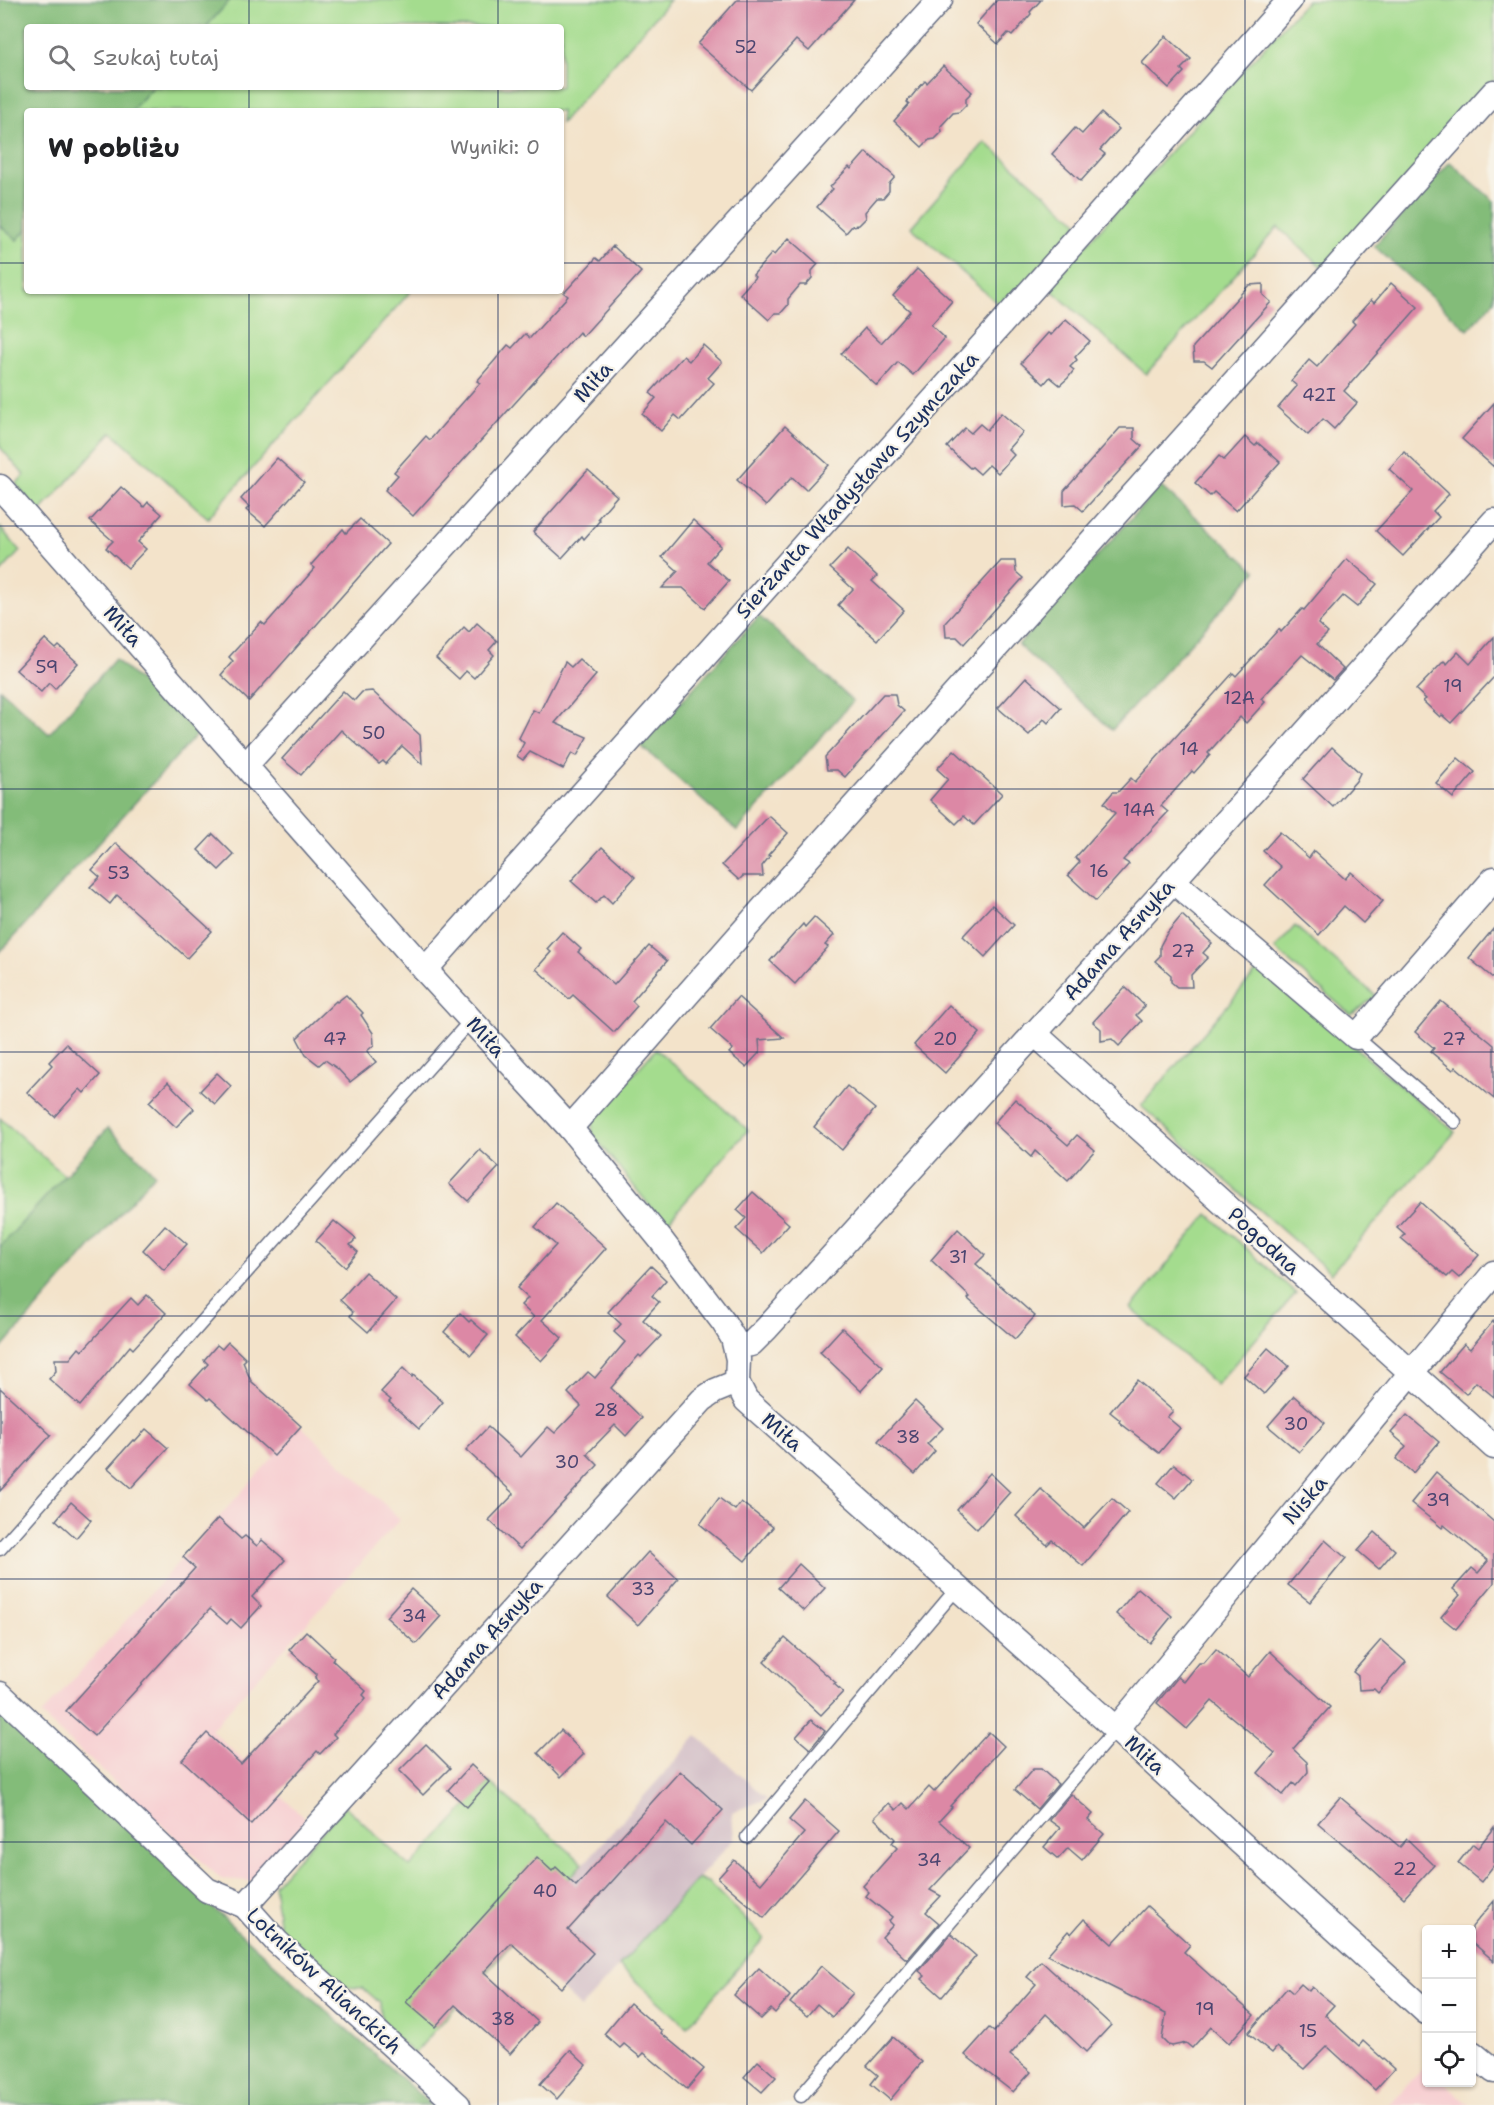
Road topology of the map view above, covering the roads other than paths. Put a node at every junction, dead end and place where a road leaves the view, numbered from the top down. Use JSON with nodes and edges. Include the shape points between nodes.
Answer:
{"nodes":[{"id":1,"x":940,"y":0,"type":"edge"},
{"id":2,"x":1290,"y":0,"type":"edge"},
{"id":3,"x":1494,"y":92,"type":"edge"},
{"id":4,"x":0,"y":488,"type":"edge"},
{"id":5,"x":1494,"y":521,"type":"edge"},
{"id":6,"x":246,"y":765,"type":"junction"},
{"id":7,"x":1494,"y":879,"type":"edge"},
{"id":8,"x":1173,"y":881,"type":"junction"},
{"id":9,"x":425,"y":970,"type":"junction"},
{"id":10,"x":471,"y":1020,"type":"junction"},
{"id":11,"x":1034,"y":1033,"type":"junction"},
{"id":12,"x":1356,"y":1037,"type":"junction"},
{"id":13,"x":1455,"y":1122,"type":"dead end"},
{"id":14,"x":570,"y":1128,"type":"junction"},
{"id":15,"x":1494,"y":1273,"type":"edge"},
{"id":16,"x":737,"y":1346,"type":"junction"},
{"id":17,"x":1410,"y":1373,"type":"junction"},
{"id":18,"x":736,"y":1382,"type":"junction"},
{"id":19,"x":1494,"y":1447,"type":"edge"},
{"id":20,"x":0,"y":1549,"type":"edge"},
{"id":21,"x":958,"y":1587,"type":"junction"},
{"id":22,"x":0,"y":1694,"type":"edge"},
{"id":23,"x":1116,"y":1729,"type":"junction"},
{"id":24,"x":747,"y":1837,"type":"dead end"},
{"id":25,"x":245,"y":1906,"type":"junction"},
{"id":26,"x":1422,"y":2008,"type":"edge"},
{"id":27,"x":1476,"y":2056,"type":"edge"},
{"id":28,"x":1494,"y":2072,"type":"edge"},
{"id":29,"x":801,"y":2096,"type":"dead end"},
{"id":30,"x":458,"y":2105,"type":"edge"}],
"edges":[{"from":1,"to":6,"type":"street","name":"Miła"},
{"from":2,"to":9,"type":"street","name":"Sierżanta Władysława Szymczaka"},
{"from":3,"to":14,"type":"street"},
{"from":4,"to":6,"type":"street","name":"Miła"},
{"from":5,"to":8,"type":"street","name":"Adama Asnyka"},
{"from":6,"to":9,"type":"street","name":"Miła"},
{"from":7,"to":12,"type":"street"},
{"from":8,"to":11,"type":"street","name":"Adama Asnyka"},
{"from":8,"to":12,"type":"street"},
{"from":9,"to":10,"type":"street","name":"Miła"},
{"from":10,"to":14,"type":"street","name":"Miła"},
{"from":10,"to":20,"type":"lane"},
{"from":11,"to":16,"type":"street","name":"Adama Asnyka","via":[[767,1329],[751,1344]]},
{"from":11,"to":17,"type":"street","name":"Pogodna"},
{"from":12,"to":13,"type":"lane"},
{"from":14,"to":16,"type":"street","name":"Miła","via":[[682,1267]]},
{"from":15,"to":17,"type":"street","name":"Niska"},
{"from":16,"to":18,"type":"street"},
{"from":17,"to":19,"type":"street","name":"Pogodna"},
{"from":17,"to":23,"type":"street","name":"Niska"},
{"from":18,"to":21,"type":"street","name":"Miła","via":[[746,1400]]},
{"from":18,"to":25,"type":"street","name":"Adama Asnyka","via":[[702,1400]]},
{"from":21,"to":23,"type":"street","name":"Miła"},
{"from":21,"to":24,"type":"lane"},
{"from":22,"to":25,"type":"street","name":"Lotników Alianckich","via":[[207,1890]]},
{"from":23,"to":26,"type":"street","name":"Miła"},
{"from":23,"to":29,"type":"lane"},
{"from":25,"to":30,"type":"street","name":"Lotników Alianckich","via":[[277,1942]]},
{"from":27,"to":28,"type":"street"}]}
